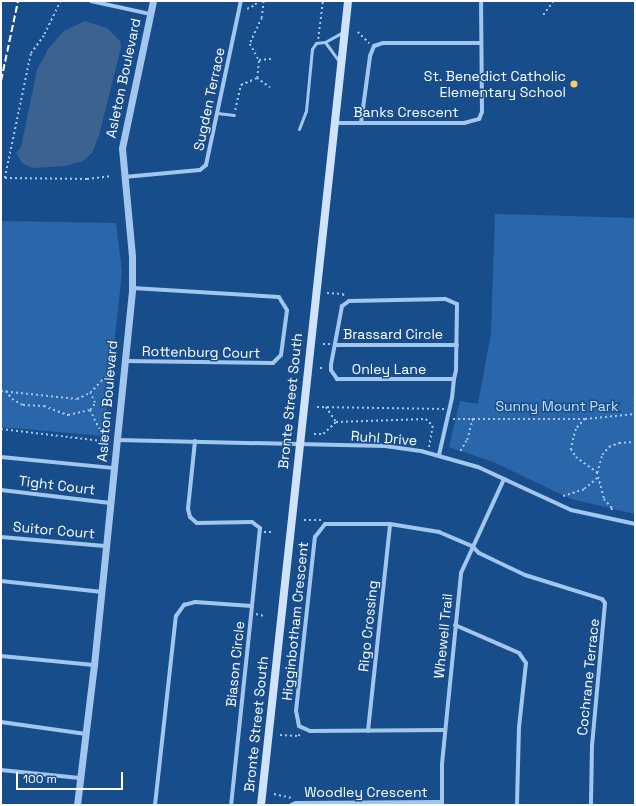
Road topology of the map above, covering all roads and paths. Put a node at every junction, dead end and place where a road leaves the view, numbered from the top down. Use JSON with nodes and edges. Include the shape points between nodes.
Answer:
{"nodes":[{"id":1,"x":61,"y":1,"type":"edge"},
{"id":2,"x":90,"y":1,"type":"edge"},
{"id":3,"x":153,"y":1,"type":"edge"},
{"id":4,"x":241,"y":1,"type":"edge"},
{"id":5,"x":257,"y":1,"type":"edge"},
{"id":6,"x":264,"y":1,"type":"edge"},
{"id":7,"x":323,"y":1,"type":"edge"},
{"id":8,"x":348,"y":1,"type":"edge"},
{"id":9,"x":481,"y":1,"type":"edge"},
{"id":10,"x":554,"y":1,"type":"edge"},
{"id":11,"x":247,"y":9,"type":"dead end"},
{"id":12,"x":150,"y":14,"type":"junction"},
{"id":13,"x":543,"y":15,"type":"dead end"},
{"id":14,"x":344,"y":31,"type":"junction"},
{"id":15,"x":358,"y":32,"type":"dead end"},
{"id":16,"x":317,"y":42,"type":"junction"},
{"id":17,"x":325,"y":42,"type":"junction"},
{"id":18,"x":369,"y":43,"type":"dead end"},
{"id":19,"x":481,"y":43,"type":"junction"},
{"id":20,"x":271,"y":59,"type":"dead end"},
{"id":21,"x":259,"y":60,"type":"junction"},
{"id":22,"x":341,"y":63,"type":"junction"},
{"id":23,"x":257,"y":69,"type":"junction"},
{"id":24,"x":254,"y":70,"type":"dead end"},
{"id":25,"x":257,"y":78,"type":"junction"},
{"id":26,"x":270,"y":86,"type":"dead end"},
{"id":27,"x":217,"y":113,"type":"junction"},
{"id":28,"x":234,"y":116,"type":"joint"},
{"id":29,"x":334,"y":123,"type":"junction"},
{"id":30,"x":361,"y":123,"type":"junction"},
{"id":31,"x":299,"y":129,"type":"dead end"},
{"id":32,"x":112,"y":176,"type":"dead end"},
{"id":33,"x":123,"y":178,"type":"junction"},
{"id":34,"x":132,"y":288,"type":"junction"},
{"id":35,"x":327,"y":293,"type":"dead end"},
{"id":36,"x":349,"y":301,"type":"junction"},
{"id":37,"x":336,"y":344,"type":"junction"},
{"id":38,"x":457,"y":345,"type":"junction"},
{"id":39,"x":124,"y":363,"type":"junction"},
{"id":40,"x":454,"y":380,"type":"junction"},
{"id":41,"x":1,"y":391,"type":"edge"},
{"id":42,"x":6,"y":391,"type":"junction"},
{"id":43,"x":90,"y":393,"type":"junction"},
{"id":44,"x":635,"y":397,"type":"edge"},
{"id":45,"x":317,"y":407,"type":"dead end"},
{"id":46,"x":326,"y":407,"type":"junction"},
{"id":47,"x":449,"y":409,"type":"junction"},
{"id":48,"x":90,"y":410,"type":"junction"},
{"id":49,"x":635,"y":415,"type":"edge"},
{"id":50,"x":447,"y":418,"type":"junction"},
{"id":51,"x":474,"y":418,"type":"junction"},
{"id":52,"x":585,"y":419,"type":"junction"},
{"id":53,"x":336,"y":422,"type":"junction"},
{"id":54,"x":1,"y":429,"type":"edge"},
{"id":55,"x":314,"y":434,"type":"dead end"},
{"id":56,"x":106,"y":441,"type":"junction"},
{"id":57,"x":117,"y":441,"type":"junction"},
{"id":58,"x":195,"y":441,"type":"junction"},
{"id":59,"x":635,"y":442,"type":"edge"},
{"id":60,"x":299,"y":444,"type":"junction"},
{"id":61,"x":460,"y":451,"type":"dead end"},
{"id":62,"x":428,"y":452,"type":"junction"},
{"id":63,"x":439,"y":455,"type":"junction"},
{"id":64,"x":1,"y":457,"type":"edge"},
{"id":65,"x":115,"y":468,"type":"junction"},
{"id":66,"x":597,"y":472,"type":"junction"},
{"id":67,"x":598,"y":478,"type":"junction"},
{"id":68,"x":504,"y":479,"type":"junction"},
{"id":69,"x":1,"y":490,"type":"edge"},
{"id":70,"x":563,"y":496,"type":"dead end"},
{"id":71,"x":110,"y":503,"type":"junction"},
{"id":72,"x":612,"y":511,"type":"dead end"},
{"id":73,"x":304,"y":520,"type":"dead end"},
{"id":74,"x":325,"y":524,"type":"junction"},
{"id":75,"x":390,"y":524,"type":"junction"},
{"id":76,"x":635,"y":524,"type":"edge"},
{"id":77,"x":260,"y":532,"type":"junction"},
{"id":78,"x":274,"y":532,"type":"dead end"},
{"id":79,"x":1,"y":537,"type":"edge"},
{"id":80,"x":105,"y":546,"type":"junction"},
{"id":81,"x":472,"y":546,"type":"junction"},
{"id":82,"x":1,"y":581,"type":"edge"},
{"id":83,"x":102,"y":592,"type":"junction"},
{"id":84,"x":252,"y":606,"type":"junction"},
{"id":85,"x":252,"y":613,"type":"junction"},
{"id":86,"x":265,"y":616,"type":"dead end"},
{"id":87,"x":455,"y":625,"type":"junction"},
{"id":88,"x":1,"y":656,"type":"edge"},
{"id":89,"x":94,"y":665,"type":"junction"},
{"id":90,"x":1,"y":722,"type":"edge"},
{"id":91,"x":304,"y":730,"type":"junction"},
{"id":92,"x":445,"y":730,"type":"junction"},
{"id":93,"x":368,"y":731,"type":"junction"},
{"id":94,"x":87,"y":734,"type":"junction"},
{"id":95,"x":280,"y":735,"type":"dead end"},
{"id":96,"x":1,"y":770,"type":"edge"},
{"id":97,"x":80,"y":778,"type":"junction"},
{"id":98,"x":274,"y":794,"type":"dead end"},
{"id":99,"x":296,"y":803,"type":"junction"},
{"id":100,"x":442,"y":804,"type":"edge"},
{"id":101,"x":77,"y":805,"type":"edge"},
{"id":102,"x":155,"y":805,"type":"edge"},
{"id":103,"x":231,"y":805,"type":"edge"},
{"id":104,"x":261,"y":805,"type":"edge"},
{"id":105,"x":291,"y":805,"type":"edge"},
{"id":106,"x":517,"y":805,"type":"edge"},
{"id":107,"x":592,"y":805,"type":"edge"}],
"edges":[{"from":1,"to":32,"type":"path","via":[[44,36],[31,54],[6,178],[88,179]]},
{"from":2,"to":12,"type":"street"},
{"from":3,"to":12,"type":"street","name":"Asleton Boulevard"},
{"from":4,"to":27,"type":"street","name":"Sugden Terrace"},
{"from":5,"to":11,"type":"path","via":[[255,6]]},
{"from":6,"to":21,"type":"path","via":[[262,18],[250,44]]},
{"from":7,"to":16,"type":"path"},
{"from":8,"to":14,"type":"main road","name":"Bronte Street South"},
{"from":9,"to":19,"type":"street","name":"Banks Crescent"},
{"from":10,"to":13,"type":"path"},
{"from":12,"to":33,"type":"street","name":"Asleton Boulevard","via":[[122,148]]},
{"from":14,"to":17,"type":"lane"},
{"from":14,"to":22,"type":"main road","name":"Bronte Street South"},
{"from":15,"to":18,"type":"path"},
{"from":16,"to":17,"type":"lane"},
{"from":16,"to":31,"type":"lane","via":[[312,49],[306,111]]},
{"from":17,"to":22,"type":"lane"},
{"from":19,"to":30,"type":"street","via":[[383,43],[374,46],[370,56]]},
{"from":19,"to":30,"type":"street","name":"Banks Crescent","via":[[482,112],[477,120],[464,123]]},
{"from":20,"to":21,"type":"path"},
{"from":21,"to":23,"type":"path"},
{"from":22,"to":29,"type":"main road","name":"Bronte Street South"},
{"from":23,"to":24,"type":"path"},
{"from":23,"to":25,"type":"path"},
{"from":25,"to":26,"type":"path"},
{"from":25,"to":28,"type":"path","via":[[239,88]]},
{"from":27,"to":28,"type":"lane"},
{"from":27,"to":33,"type":"street","name":"Sugden Terrace","via":[[208,159],[203,168]]},
{"from":29,"to":30,"type":"street","name":"Banks Crescent"},
{"from":29,"to":60,"type":"main road","name":"Bronte Street South"},
{"from":33,"to":34,"type":"street","name":"Asleton Boulevard","via":[[132,256]]},
{"from":34,"to":39,"type":"street","name":"Asleton Boulevard"},
{"from":34,"to":39,"type":"street","name":"Rottenburg Court","via":[[279,297],[287,310],[281,355],[273,363]]},
{"from":35,"to":36,"type":"path","via":[[343,294]]},
{"from":36,"to":37,"type":"street","name":"Brassard Circle","via":[[342,306]]},
{"from":36,"to":38,"type":"street","name":"Brassard Circle","via":[[451,299],[458,310]]},
{"from":37,"to":38,"type":"street","name":"Brassard Circle"},
{"from":37,"to":40,"type":"street","name":"Onley Lane","via":[[331,370],[337,379]]},
{"from":38,"to":40,"type":"street","name":"Brassard Circle"},
{"from":39,"to":43,"type":"path"},
{"from":39,"to":57,"type":"street","name":"Asleton Boulevard"},
{"from":40,"to":47,"type":"street","name":"Brassard Circle"},
{"from":41,"to":42,"type":"path"},
{"from":42,"to":43,"type":"path","via":[[77,399]]},
{"from":42,"to":48,"type":"path","via":[[12,399],[23,405],[44,406],[68,415]]},
{"from":43,"to":48,"type":"path","via":[[95,403]]},
{"from":44,"to":49,"type":"path"},
{"from":45,"to":46,"type":"path"},
{"from":46,"to":47,"type":"path"},
{"from":46,"to":53,"type":"path"},
{"from":47,"to":50,"type":"street","name":"Brassard Circle"},
{"from":48,"to":56,"type":"path"},
{"from":49,"to":52,"type":"path"},
{"from":50,"to":51,"type":"path"},
{"from":50,"to":63,"type":"street","name":"Brassard Circle"},
{"from":51,"to":52,"type":"path"},
{"from":51,"to":61,"type":"path","via":[[467,440]]},
{"from":52,"to":66,"type":"path","via":[[576,429],[571,449],[576,457]]},
{"from":53,"to":55,"type":"path","via":[[323,434]]},
{"from":53,"to":62,"type":"path","via":[[426,419],[433,426]]},
{"from":54,"to":56,"type":"path"},
{"from":56,"to":57,"type":"path"},
{"from":57,"to":58,"type":"street","name":"Ruhl Drive"},
{"from":57,"to":65,"type":"street","name":"Asleton Boulevard"},
{"from":58,"to":60,"type":"street","name":"Ruhl Drive"},
{"from":58,"to":77,"type":"street","via":[[188,509],[190,518],[197,523],[252,522],[257,525]]},
{"from":59,"to":66,"type":"path","via":[[618,443],[609,447],[602,455]]},
{"from":60,"to":62,"type":"street","name":"Ruhl Drive","via":[[385,446]]},
{"from":60,"to":104,"type":"main road","name":"Bronte Street South"},
{"from":62,"to":63,"type":"street","name":"Ruhl Drive"},
{"from":63,"to":68,"type":"street","name":"Ruhl Drive","via":[[470,464]]},
{"from":64,"to":65,"type":"street","name":"Tight Court"},
{"from":65,"to":71,"type":"street","name":"Asleton Boulevard"},
{"from":66,"to":67,"type":"path"},
{"from":67,"to":70,"type":"path","via":[[584,489]]},
{"from":67,"to":72,"type":"path","via":[[604,499]]},
{"from":68,"to":76,"type":"street","name":"Ruhl Drive","via":[[571,510]]},
{"from":68,"to":81,"type":"street","name":"Whewell Trail"},
{"from":69,"to":71,"type":"street","name":"Tight Court"},
{"from":71,"to":80,"type":"street","name":"Asleton Boulevard"},
{"from":73,"to":74,"type":"path","via":[[319,518]]},
{"from":74,"to":75,"type":"street"},
{"from":74,"to":91,"type":"street","name":"Higginbotham Crescent","via":[[315,537],[297,703],[296,720]]},
{"from":75,"to":81,"type":"street","via":[[439,532]]},
{"from":75,"to":93,"type":"street","name":"Rigo Crossing"},
{"from":77,"to":78,"type":"path"},
{"from":77,"to":84,"type":"street"},
{"from":79,"to":80,"type":"street","name":"Suitor Court"},
{"from":80,"to":83,"type":"street","name":"Asleton Boulevard"},
{"from":81,"to":87,"type":"street","name":"Whewell Trail","via":[[461,573]]},
{"from":81,"to":107,"type":"street","name":"Cochrane Terrace","via":[[479,553],[525,575],[602,599],[606,603],[592,744]]},
{"from":82,"to":83,"type":"street"},
{"from":83,"to":89,"type":"street","name":"Asleton Boulevard"},
{"from":84,"to":85,"type":"street","name":"Biason Circle"},
{"from":84,"to":102,"type":"street","name":"Biason Circle","via":[[190,602],[178,609]]},
{"from":85,"to":86,"type":"path"},
{"from":85,"to":103,"type":"street","name":"Biason Circle"},
{"from":87,"to":92,"type":"street","name":"Whewell Trail"},
{"from":87,"to":106,"type":"street","via":[[519,653],[526,663],[519,727]]},
{"from":88,"to":89,"type":"street"},
{"from":89,"to":94,"type":"street","name":"Asleton Boulevard"},
{"from":90,"to":94,"type":"street"},
{"from":91,"to":93,"type":"street"},
{"from":91,"to":95,"type":"path","via":[[298,736]]},
{"from":92,"to":93,"type":"street"},
{"from":92,"to":100,"type":"street","name":"Whewell Trail"},
{"from":94,"to":97,"type":"street","name":"Asleton Boulevard"},
{"from":96,"to":97,"type":"street"},
{"from":97,"to":101,"type":"street","name":"Asleton Boulevard"},
{"from":98,"to":99,"type":"path","via":[[290,796]]},
{"from":99,"to":100,"type":"street","name":"Woodley Crescent"},
{"from":99,"to":105,"type":"street","name":"Woodley Crescent"}]}
